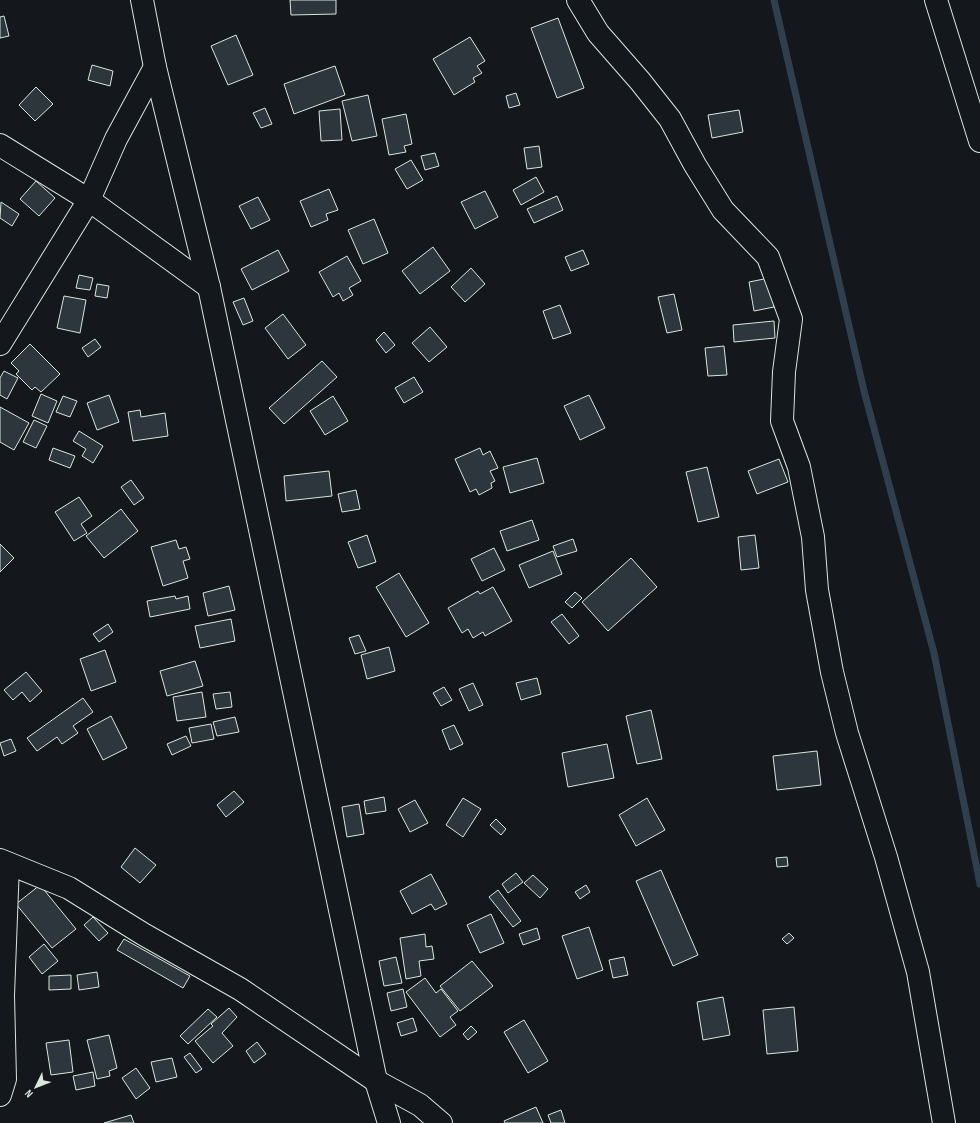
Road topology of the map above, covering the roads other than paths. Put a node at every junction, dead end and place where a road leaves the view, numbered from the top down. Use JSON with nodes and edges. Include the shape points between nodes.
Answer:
{"nodes":[{"id":1,"x":142,"y":0,"type":"edge"},
{"id":2,"x":578,"y":0,"type":"edge"},
{"id":3,"x":936,"y":0,"type":"edge"},
{"id":4,"x":155,"y":66,"type":"junction"},
{"id":5,"x":980,"y":141,"type":"edge"},
{"id":6,"x":0,"y":144,"type":"edge"},
{"id":7,"x":89,"y":200,"type":"junction"},
{"id":8,"x":209,"y":287,"type":"junction"},
{"id":9,"x":0,"y":344,"type":"edge"},
{"id":10,"x":4,"y":862,"type":"edge"},
{"id":11,"x":376,"y":1081,"type":"junction"},
{"id":12,"x":0,"y":1095,"type":"edge"},
{"id":13,"x":389,"y":1123,"type":"edge"},
{"id":14,"x":442,"y":1123,"type":"edge"},
{"id":15,"x":944,"y":1123,"type":"edge"}],
"edges":[{"from":1,"to":4,"type":"street"},
{"from":2,"to":15,"type":"street","via":[[598,33],[670,119],[724,210],[768,257],[791,319],[784,372],[782,421],[799,467],[813,537],[817,590],[832,672],[918,972]]},
{"from":3,"to":5,"type":"street"},
{"from":4,"to":7,"type":"street","via":[[116,139]]},
{"from":4,"to":8,"type":"street"},
{"from":6,"to":7,"type":"street"},
{"from":7,"to":8,"type":"street"},
{"from":7,"to":9,"type":"street"},
{"from":8,"to":11,"type":"street"},
{"from":10,"to":11,"type":"street","via":[[68,888],[240,989]]},
{"from":10,"to":12,"type":"street","via":[[5,1079]]},
{"from":11,"to":13,"type":"street"},
{"from":11,"to":14,"type":"street","via":[[420,1105]]}]}
